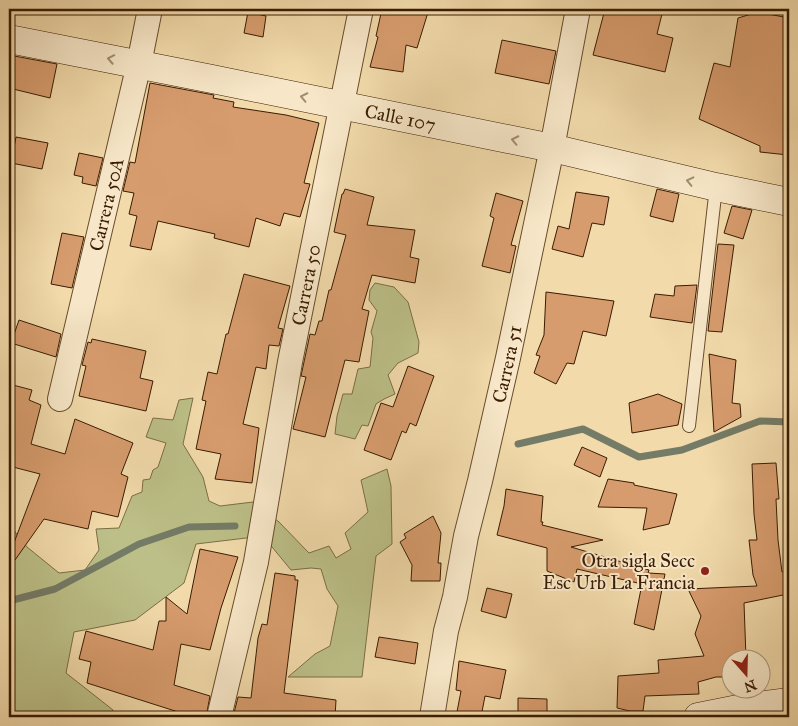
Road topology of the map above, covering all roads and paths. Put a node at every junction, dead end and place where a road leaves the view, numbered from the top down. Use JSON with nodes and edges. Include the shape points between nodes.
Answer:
{"nodes":[{"id":1,"x":150,"y":9,"type":"edge"},
{"id":2,"x":361,"y":9,"type":"edge"},
{"id":3,"x":578,"y":9,"type":"edge"},
{"id":4,"x":9,"y":39,"type":"edge"},
{"id":5,"x":139,"y":64,"type":"junction"},
{"id":6,"x":341,"y":105,"type":"junction"},
{"id":7,"x":552,"y":148,"type":"junction"},
{"id":8,"x":716,"y":187,"type":"junction"},
{"id":9,"x":788,"y":197,"type":"edge"},
{"id":10,"x":60,"y":399,"type":"dead end"},
{"id":11,"x":689,"y":426,"type":"dead end"},
{"id":12,"x":789,"y":702,"type":"edge"},
{"id":13,"x":219,"y":717,"type":"edge"},
{"id":14,"x":432,"y":717,"type":"edge"},
{"id":15,"x":698,"y":717,"type":"edge"}],
"edges":[{"from":1,"to":5,"type":"street","name":"Carrera 50A"},
{"from":2,"to":6,"type":"street","name":"Carrera 50"},
{"from":3,"to":7,"type":"street","name":"Carrera 51"},
{"from":5,"to":4,"type":"street","name":"Calle 107","one_way":true},
{"from":6,"to":5,"type":"street","name":"Calle 107","one_way":true},
{"from":5,"to":10,"type":"street","name":"Carrera 50A"},
{"from":7,"to":6,"type":"street","name":"Calle 107","one_way":true},
{"from":6,"to":13,"type":"street","name":"Carrera 50","via":[[290,362],[256,562]]},
{"from":8,"to":7,"type":"street","name":"Calle 107","one_way":true},
{"from":7,"to":14,"type":"street","name":"Carrera 51","via":[[466,536]]},
{"from":8,"to":9,"type":"street","name":"Calle 107"},
{"from":8,"to":11,"type":"lane"},
{"from":12,"to":15,"type":"street"}]}
